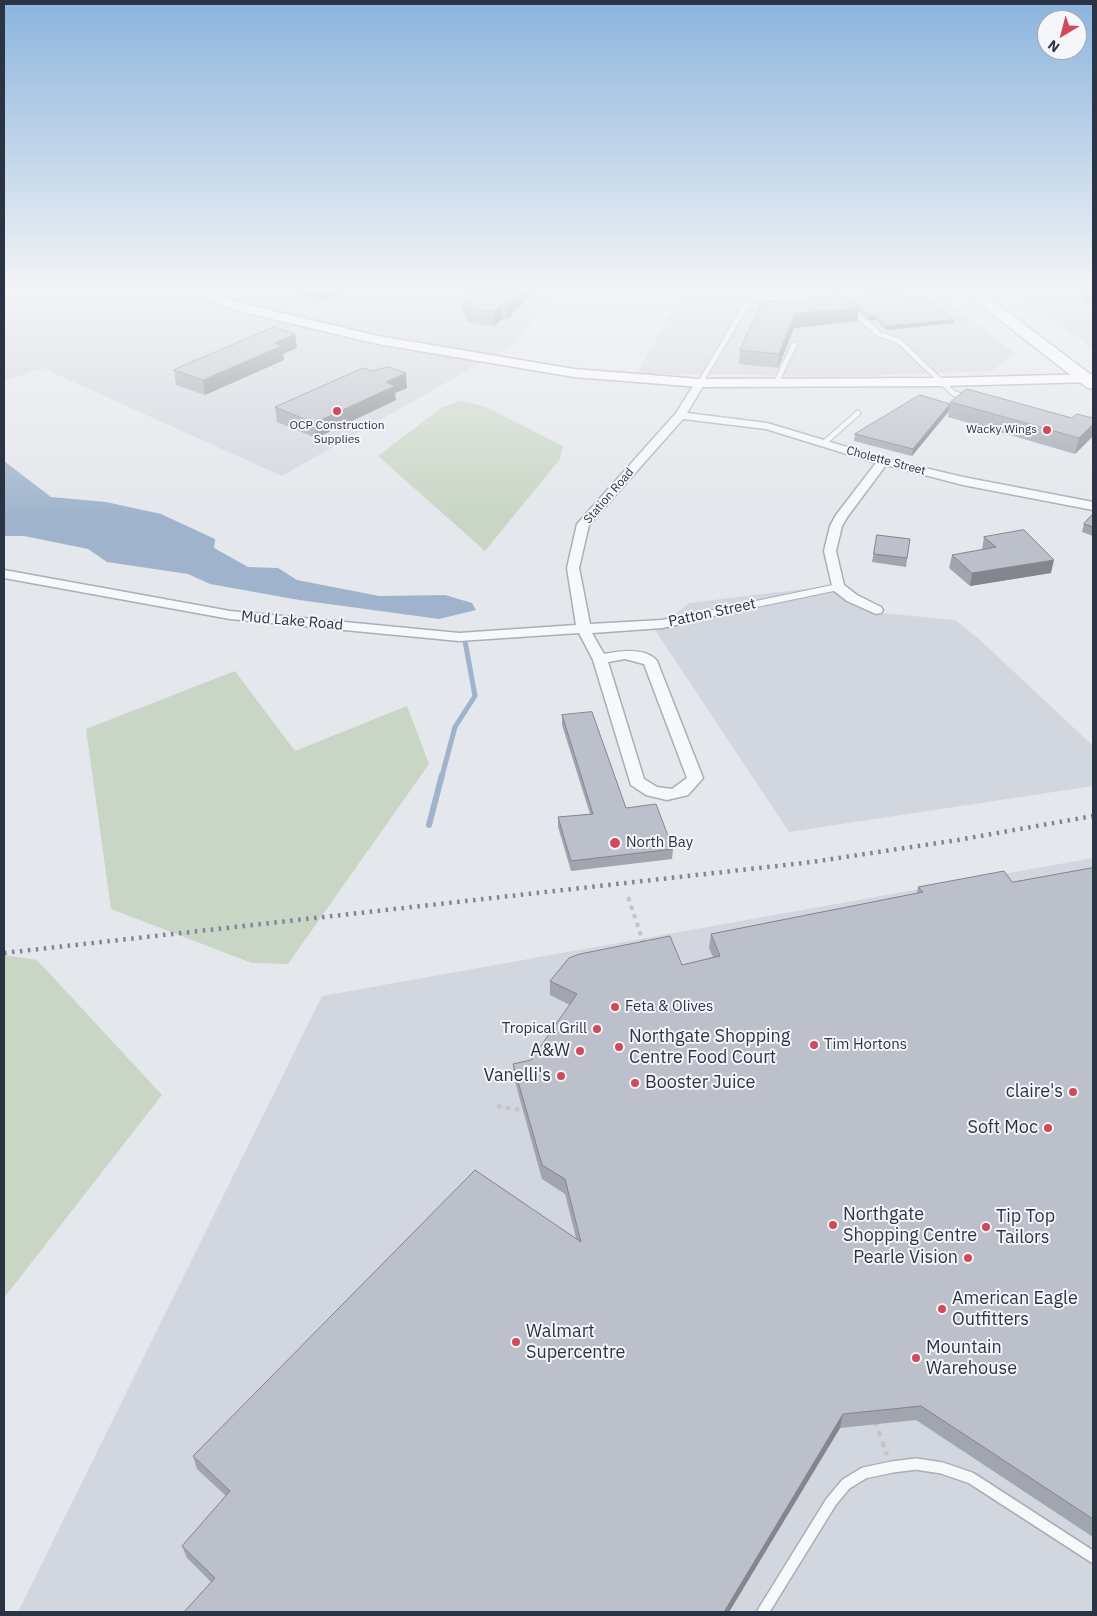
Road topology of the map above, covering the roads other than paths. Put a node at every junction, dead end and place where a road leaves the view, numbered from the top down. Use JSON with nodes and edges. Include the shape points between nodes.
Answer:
{"nodes":[{"id":1,"x":523,"y":364,"type":"edge"},
{"id":2,"x":711,"y":364,"type":"edge"},
{"id":3,"x":785,"y":364,"type":"edge"},
{"id":4,"x":924,"y":364,"type":"edge"},
{"id":5,"x":1070,"y":364,"type":"edge"},
{"id":6,"x":1091,"y":380,"type":"edge"},
{"id":7,"x":942,"y":382,"type":"junction"},
{"id":8,"x":700,"y":383,"type":"junction"},
{"id":9,"x":776,"y":383,"type":"junction"},
{"id":10,"x":969,"y":398,"type":"edge"},
{"id":11,"x":858,"y":413,"type":"dead end"},
{"id":12,"x":680,"y":415,"type":"junction"},
{"id":13,"x":824,"y":443,"type":"junction"},
{"id":14,"x":883,"y":461,"type":"junction"},
{"id":15,"x":1093,"y":506,"type":"edge"},
{"id":16,"x":4,"y":574,"type":"edge"},
{"id":17,"x":838,"y":587,"type":"junction"},
{"id":18,"x":876,"y":610,"type":"dead end"},
{"id":19,"x":694,"y":617,"type":"joint"},
{"id":20,"x":584,"y":630,"type":"junction"},
{"id":21,"x":600,"y":660,"type":"junction"},
{"id":22,"x":1093,"y":1557,"type":"edge"},
{"id":23,"x":763,"y":1612,"type":"edge"}],
"edges":[{"from":1,"to":8,"type":"street","via":[[574,373]]},
{"from":2,"to":8,"type":"lane"},
{"from":3,"to":9,"type":"lane"},
{"from":4,"to":7,"type":"lane"},
{"from":5,"to":6,"type":"highway"},
{"from":6,"to":7,"type":"street"},
{"from":7,"to":9,"type":"street"},
{"from":7,"to":10,"type":"lane","via":[[953,393]]},
{"from":8,"to":9,"type":"street"},
{"from":8,"to":12,"type":"street","name":"Station Road"},
{"from":11,"to":13,"type":"lane"},
{"from":12,"to":13,"type":"street","name":"Cholette Street","via":[[767,426]]},
{"from":12,"to":20,"type":"street","name":"Station Road","via":[[583,524],[573,568]]},
{"from":13,"to":14,"type":"street","name":"Cholette Street"},
{"from":14,"to":15,"type":"street","name":"Cholette Street","via":[[963,481]]},
{"from":14,"to":17,"type":"street","via":[[836,526],[830,551]]},
{"from":16,"to":20,"type":"street","name":"Mud Lake Road","via":[[230,615],[390,631],[459,637]]},
{"from":17,"to":18,"type":"street"},
{"from":17,"to":19,"type":"lane","name":"Patton Street"},
{"from":19,"to":20,"type":"street","name":"Patton Street","via":[[662,624]]},
{"from":20,"to":21,"type":"street","name":"Station Road"},
{"from":21,"to":21,"type":"street","name":"Station Road","via":[[637,781],[660,795],[684,791],[695,778],[650,661],[625,655]]},
{"from":22,"to":23,"type":"lane","via":[[971,1478],[916,1464],[892,1467],[864,1473],[846,1484],[831,1502]]}]}
